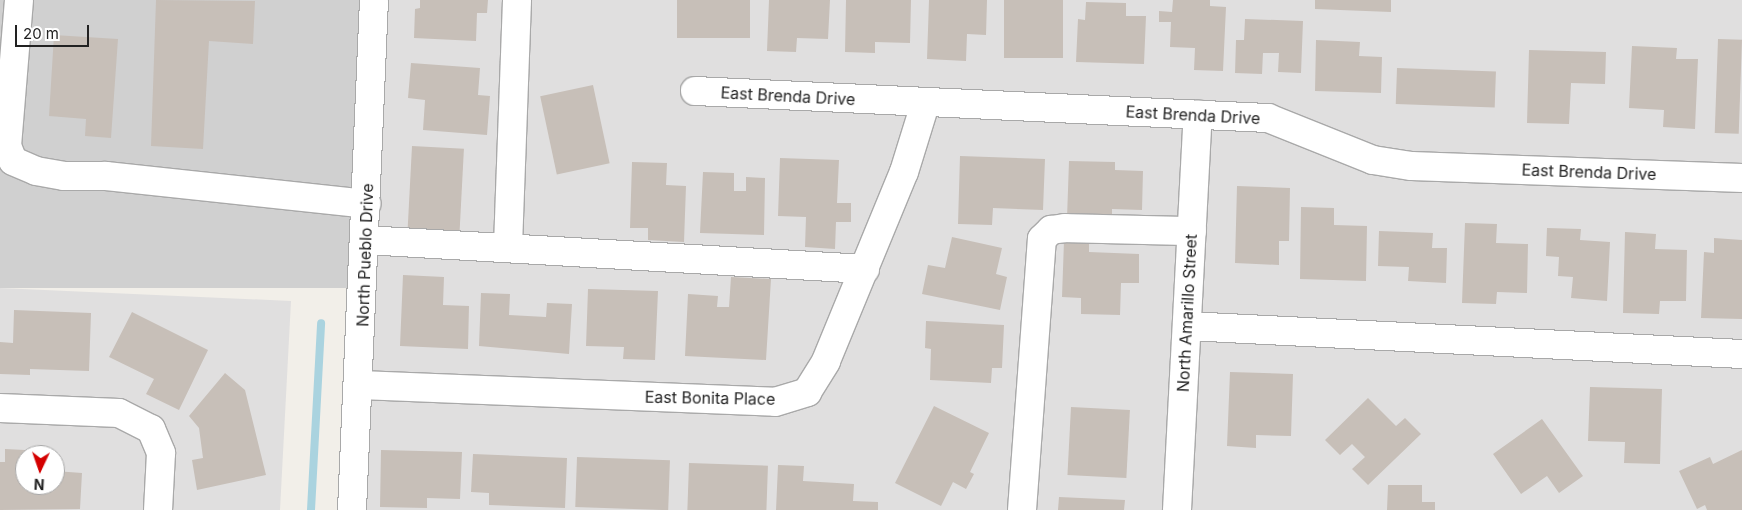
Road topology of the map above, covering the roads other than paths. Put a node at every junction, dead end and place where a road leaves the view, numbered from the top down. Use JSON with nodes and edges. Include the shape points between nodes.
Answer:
{"nodes":[{"id":1,"x":19,"y":0,"type":"edge"},
{"id":2,"x":374,"y":0,"type":"edge"},
{"id":3,"x":518,"y":0,"type":"edge"},
{"id":4,"x":695,"y":91,"type":"dead end"},
{"id":5,"x":925,"y":104,"type":"junction"},
{"id":6,"x":1198,"y":115,"type":"junction"},
{"id":7,"x":1742,"y":178,"type":"edge"},
{"id":8,"x":366,"y":204,"type":"junction"},
{"id":9,"x":1192,"y":231,"type":"junction"},
{"id":10,"x":365,"y":240,"type":"junction"},
{"id":11,"x":508,"y":246,"type":"junction"},
{"id":12,"x":864,"y":269,"type":"junction"},
{"id":13,"x":1187,"y":326,"type":"junction"},
{"id":14,"x":1742,"y":354,"type":"edge"},
{"id":15,"x":360,"y":385,"type":"junction"},
{"id":16,"x":0,"y":408,"type":"edge"},
{"id":17,"x":158,"y":510,"type":"edge"},
{"id":18,"x":352,"y":510,"type":"edge"},
{"id":19,"x":1022,"y":510,"type":"edge"},
{"id":20,"x":1177,"y":510,"type":"edge"}],
"edges":[{"from":1,"to":8,"type":"street","via":[[7,146],[13,161],[36,171],[64,176],[106,176]]},
{"from":2,"to":8,"type":"street","name":"North Pueblo Drive"},
{"from":3,"to":11,"type":"street"},
{"from":4,"to":5,"type":"street","name":"East Brenda Drive"},
{"from":5,"to":6,"type":"street","name":"East Brenda Drive"},
{"from":5,"to":12,"type":"street","name":"East Bonita Place","via":[[904,172]]},
{"from":6,"to":7,"type":"street","name":"East Brenda Drive","via":[[1268,118],[1373,160],[1412,166]]},
{"from":6,"to":9,"type":"street","name":"North Amarillo Street"},
{"from":8,"to":10,"type":"street","name":"North Pueblo Drive"},
{"from":9,"to":13,"type":"street","name":"North Amarillo Street"},
{"from":9,"to":19,"type":"street","via":[[1065,228],[1051,230],[1042,239]]},
{"from":10,"to":11,"type":"street"},
{"from":10,"to":15,"type":"street","name":"North Pueblo Drive"},
{"from":11,"to":12,"type":"street"},
{"from":12,"to":15,"type":"street","name":"East Bonita Place","via":[[826,361],[807,392],[775,402]]},
{"from":13,"to":14,"type":"street"},
{"from":13,"to":20,"type":"street","name":"North Amarillo Street"},
{"from":15,"to":18,"type":"street","name":"North Pueblo Drive"},
{"from":16,"to":17,"type":"street","via":[[119,413],[151,429],[161,453]]}]}
